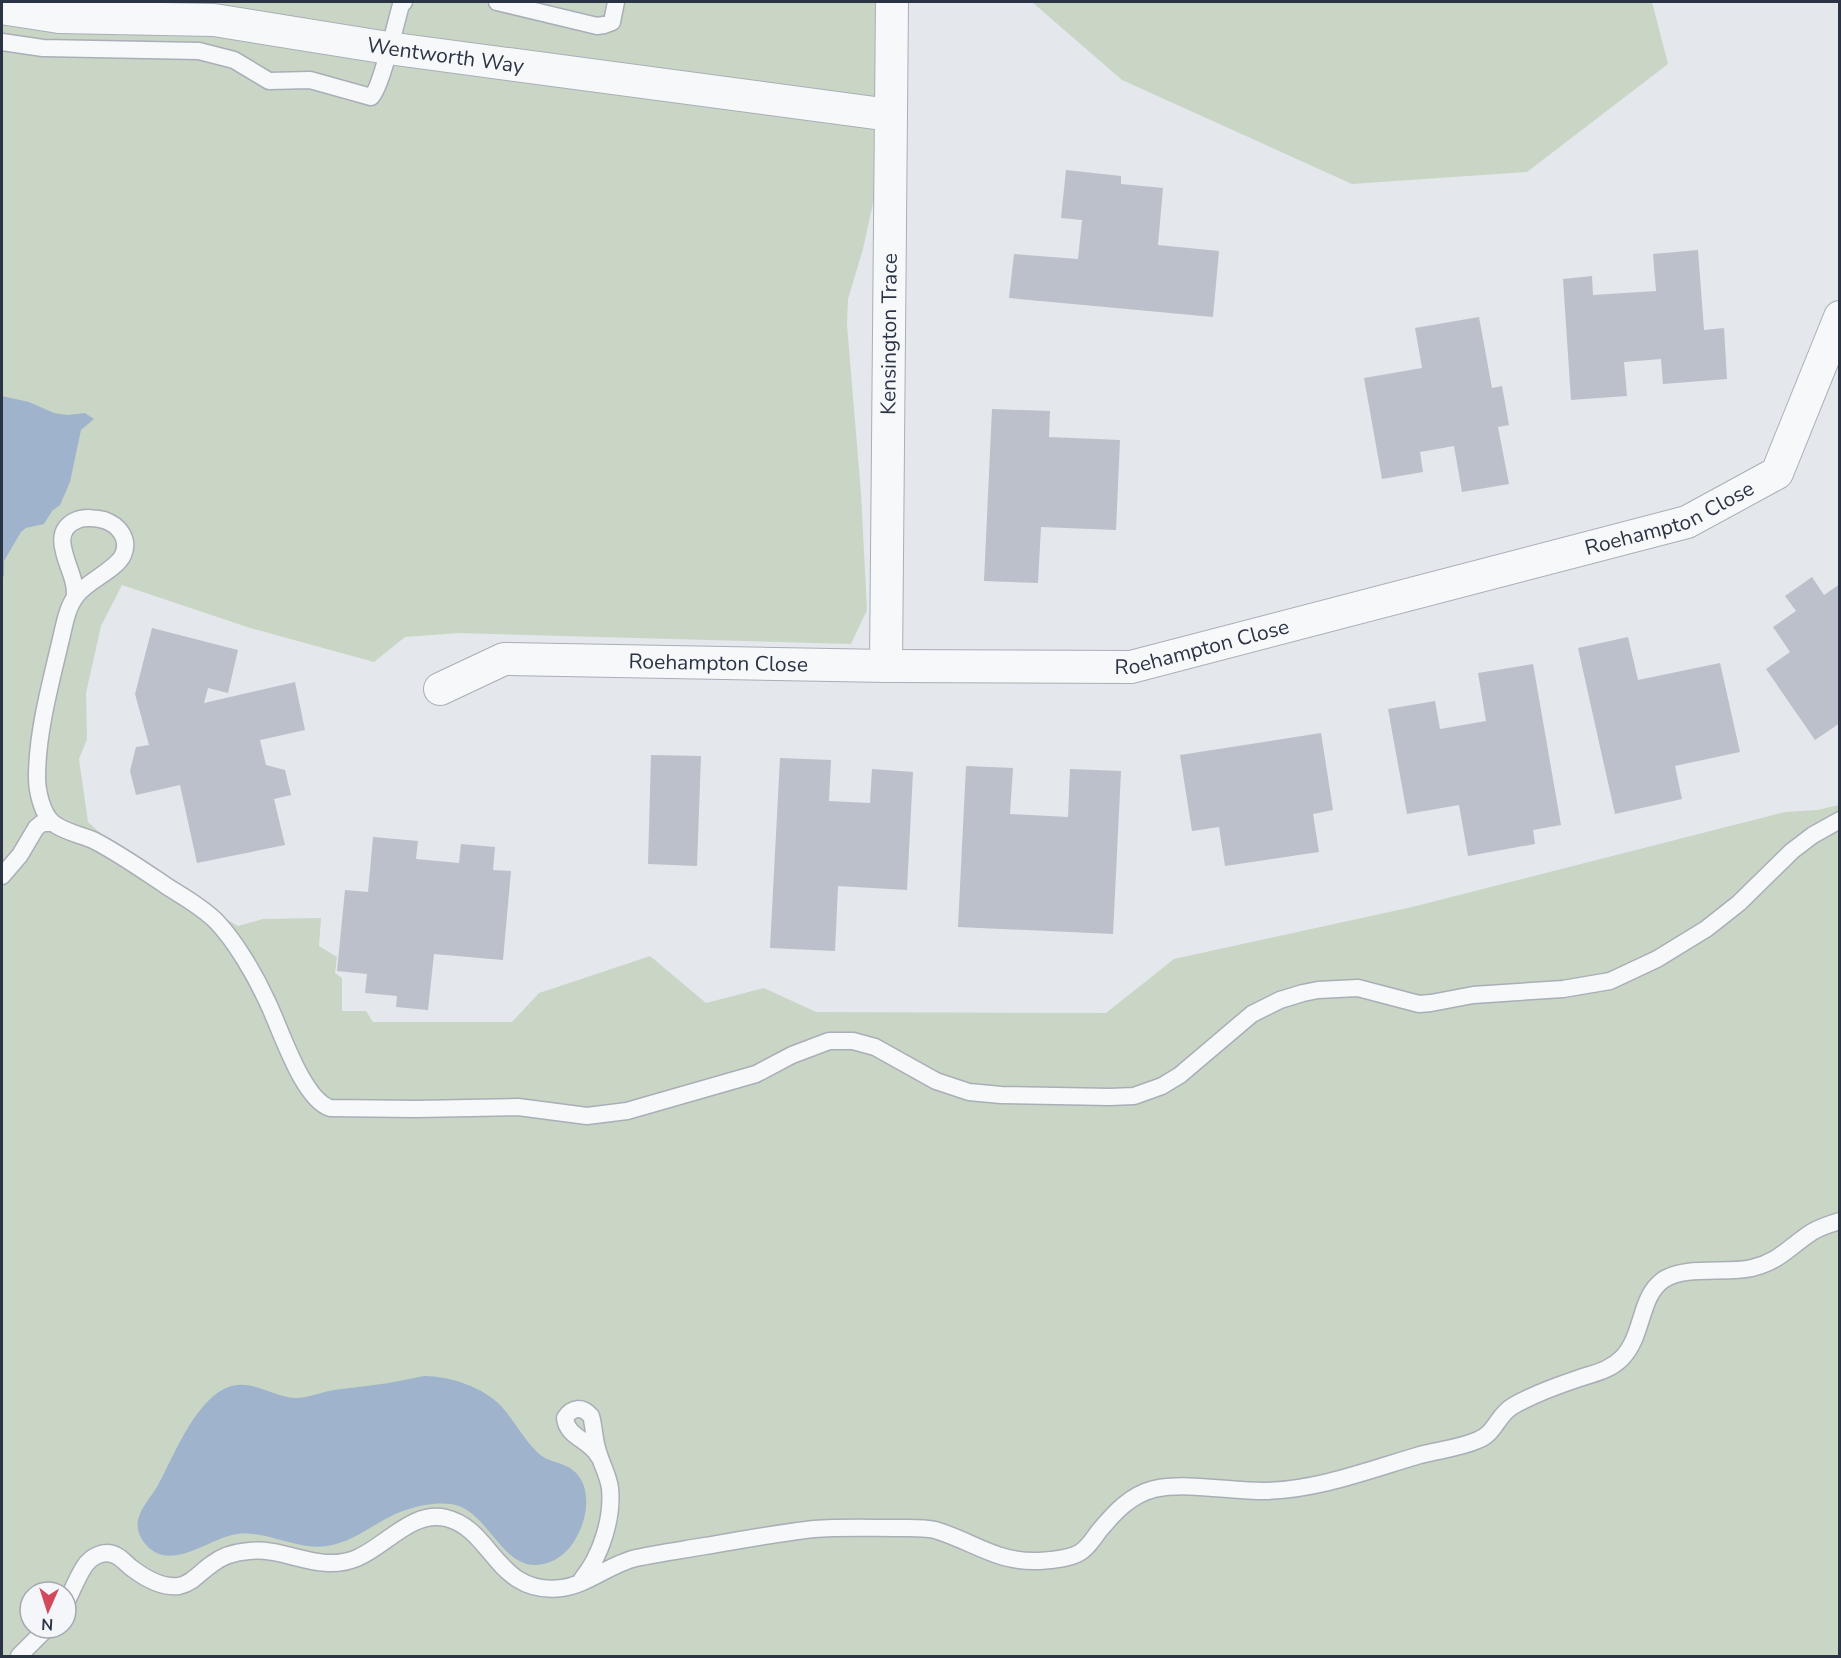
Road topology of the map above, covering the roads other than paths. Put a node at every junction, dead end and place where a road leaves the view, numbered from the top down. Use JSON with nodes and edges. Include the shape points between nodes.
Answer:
{"nodes":[{"id":1,"x":404,"y":2,"type":"edge"},
{"id":2,"x":497,"y":2,"type":"edge"},
{"id":3,"x":616,"y":2,"type":"edge"},
{"id":4,"x":892,"y":2,"type":"edge"},
{"id":5,"x":2,"y":8,"type":"edge"},
{"id":6,"x":2,"y":42,"type":"edge"},
{"id":7,"x":388,"y":48,"type":"junction"},
{"id":8,"x":890,"y":115,"type":"junction"},
{"id":9,"x":1839,"y":317,"type":"edge"},
{"id":10,"x":75,"y":597,"type":"junction"},
{"id":11,"x":886,"y":666,"type":"junction"},
{"id":12,"x":440,"y":689,"type":"dead end"},
{"id":13,"x":1839,"y":820,"type":"edge"},
{"id":14,"x":53,"y":823,"type":"junction"},
{"id":15,"x":2,"y":876,"type":"edge"},
{"id":16,"x":1839,"y":1221,"type":"edge"},
{"id":17,"x":600,"y":1457,"type":"dead end"},
{"id":18,"x":77,"y":1580,"type":"edge"},
{"id":19,"x":577,"y":1584,"type":"junction"},
{"id":20,"x":35,"y":1640,"type":"edge"},
{"id":21,"x":19,"y":1656,"type":"edge"}],
"edges":[{"from":1,"to":7,"type":"lane"},
{"from":2,"to":3,"type":"lane","via":[[597,26],[612,21]]},
{"from":4,"to":8,"type":"street","name":"Kensington Trace"},
{"from":5,"to":7,"type":"street","name":"Wentworth Way","via":[[59,17],[214,20]]},
{"from":6,"to":7,"type":"lane","via":[[43,48],[200,51],[234,60],[269,81],[310,80],[371,97]]},
{"from":7,"to":8,"type":"street","name":"Wentworth Way"},
{"from":8,"to":11,"type":"street","name":"Kensington Trace"},
{"from":9,"to":11,"type":"street","name":"Roehampton Close","via":[[1777,473],[1687,522],[1131,667]]},
{"from":10,"to":10,"type":"lane","via":[[123,556],[121,530],[103,519],[74,521],[62,537]]},
{"from":10,"to":14,"type":"lane","via":[[53,673],[38,765],[40,796]]},
{"from":11,"to":12,"type":"street","name":"Roehampton Close","via":[[504,659]]},
{"from":13,"to":14,"type":"lane","via":[[1792,851],[1706,929],[1657,959],[1610,981],[1563,989],[1473,994],[1431,1004],[1358,988],[1303,993],[1265,1006],[1180,1075],[1134,1095],[969,1092],[936,1081],[875,1047],[853,1041],[829,1041],[756,1074],[627,1111],[587,1116],[518,1107],[346,1110],[323,1106],[303,1080],[256,980],[216,921],[119,855]]},
{"from":14,"to":15,"type":"lane","via":[[42,823],[36,828]]},
{"from":16,"to":19,"type":"lane","via":[[1813,1231],[1787,1253],[1769,1262],[1731,1272],[1683,1273],[1663,1280],[1649,1296],[1635,1340],[1617,1363],[1515,1404],[1502,1413],[1489,1435],[1460,1446],[1298,1488],[1264,1491],[1168,1486],[1146,1491],[1123,1504],[1085,1548],[1065,1558],[1010,1559],[932,1529],[816,1529],[631,1559]]},
{"from":17,"to":19,"type":"lane","via":[[610,1488],[608,1520],[593,1564]]},
{"from":18,"to":19,"type":"lane","via":[[94,1555],[108,1553],[147,1578],[177,1586],[195,1580],[215,1561],[245,1551],[268,1551],[313,1563],[340,1564],[360,1557],[411,1524],[429,1518],[448,1518],[479,1540],[513,1577],[540,1588]]},
{"from":20,"to":21,"type":"lane"}]}
